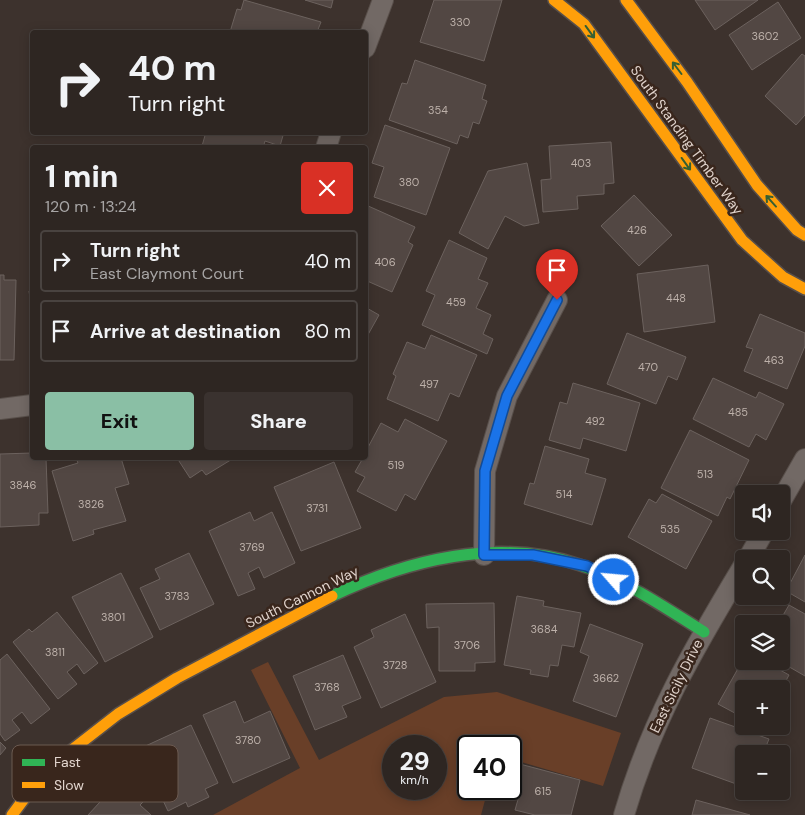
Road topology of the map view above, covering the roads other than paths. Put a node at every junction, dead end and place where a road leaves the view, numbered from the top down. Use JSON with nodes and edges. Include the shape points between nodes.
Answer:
{"nodes":[{"id":1,"x":384,"y":0,"type":"edge"},
{"id":2,"x":554,"y":0,"type":"edge"},
{"id":3,"x":626,"y":0,"type":"edge"},
{"id":4,"x":368,"y":40,"type":"edge"},
{"id":5,"x":805,"y":235,"type":"edge"},
{"id":6,"x":805,"y":289,"type":"edge"},
{"id":7,"x":557,"y":300,"type":"dead end"},
{"id":8,"x":30,"y":405,"type":"edge"},
{"id":9,"x":0,"y":409,"type":"edge"},
{"id":10,"x":805,"y":459,"type":"edge"},
{"id":11,"x":790,"y":485,"type":"edge"},
{"id":12,"x":484,"y":555,"type":"junction"},
{"id":13,"x":735,"y":580,"type":"edge"},
{"id":14,"x":704,"y":632,"type":"junction"},
{"id":15,"x":78,"y":745,"type":"edge"},
{"id":16,"x":22,"y":802,"type":"edge"},
{"id":17,"x":12,"y":815,"type":"edge"},
{"id":18,"x":624,"y":815,"type":"edge"}],
"edges":[{"from":1,"to":4,"type":"street"},
{"from":2,"to":6,"type":"street","name":"South Standing Timber Way","one_way":true,"via":[[584,24],[742,240],[783,277]]},
{"from":5,"to":3,"type":"street","one_way":true,"via":[[757,185],[688,82]]},
{"from":7,"to":12,"type":"street","via":[[507,396],[488,461]]},
{"from":8,"to":9,"type":"street"},
{"from":10,"to":11,"type":"street"},
{"from":12,"to":14,"type":"street","name":"South Cannon Way","via":[[533,555],[587,566],[642,593]]},
{"from":12,"to":15,"type":"street","name":"South Cannon Way","via":[[433,560],[382,575],[331,596],[167,682]]},
{"from":13,"to":14,"type":"street","name":"East Sicily Drive"},
{"from":14,"to":18,"type":"street","name":"East Sicily Drive","via":[[668,698],[641,759]]},
{"from":16,"to":17,"type":"street","name":"South Cannon Way"}]}
